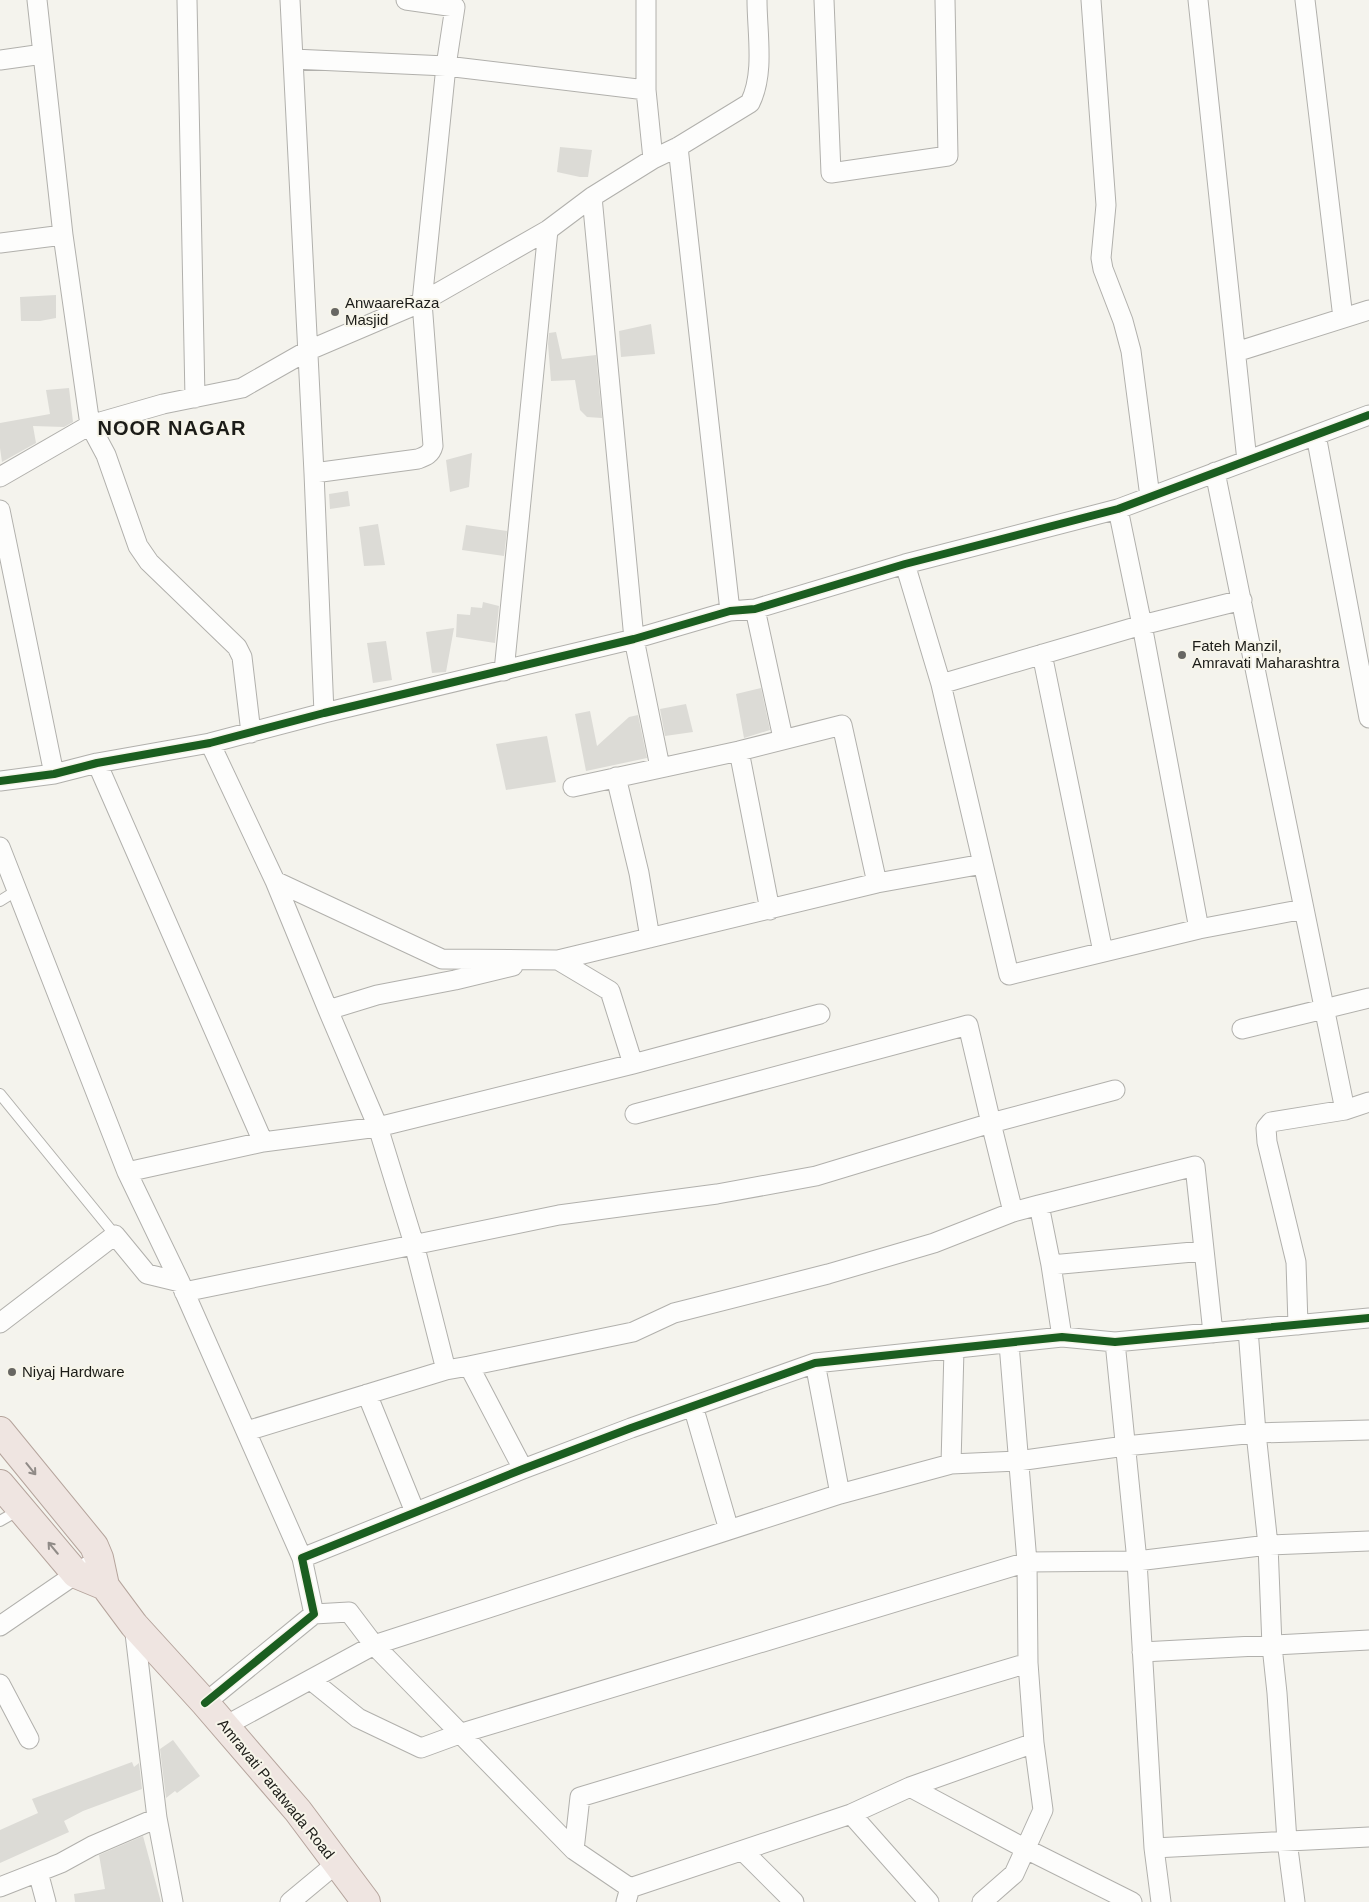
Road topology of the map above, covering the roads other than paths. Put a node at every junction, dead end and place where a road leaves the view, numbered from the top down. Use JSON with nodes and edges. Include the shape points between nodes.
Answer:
{"nodes":[{"id":1,"x":36,"y":0,"type":"edge"},
{"id":2,"x":188,"y":0,"type":"edge"},
{"id":3,"x":290,"y":0,"type":"edge"},
{"id":4,"x":406,"y":0,"type":"edge"},
{"id":5,"x":646,"y":0,"type":"edge"},
{"id":6,"x":756,"y":0,"type":"edge"},
{"id":7,"x":824,"y":0,"type":"edge"},
{"id":8,"x":945,"y":0,"type":"edge"},
{"id":9,"x":1090,"y":0,"type":"edge"},
{"id":10,"x":1198,"y":0,"type":"edge"},
{"id":11,"x":1304,"y":0,"type":"edge"},
{"id":12,"x":43,"y":54,"type":"junction"},
{"id":13,"x":293,"y":59,"type":"junction"},
{"id":14,"x":0,"y":60,"type":"edge"},
{"id":15,"x":446,"y":66,"type":"junction"},
{"id":16,"x":646,"y":90,"type":"junction"},
{"id":17,"x":678,"y":148,"type":"junction"},
{"id":18,"x":653,"y":159,"type":"junction"},
{"id":19,"x":592,"y":197,"type":"junction"},
{"id":20,"x":548,"y":230,"type":"junction"},
{"id":21,"x":63,"y":235,"type":"junction"},
{"id":22,"x":0,"y":243,"type":"edge"},
{"id":23,"x":422,"y":302,"type":"junction"},
{"id":24,"x":1369,"y":310,"type":"edge"},
{"id":25,"x":1343,"y":318,"type":"junction"},
{"id":26,"x":307,"y":351,"type":"junction"},
{"id":27,"x":1236,"y":352,"type":"junction"},
{"id":28,"x":196,"y":398,"type":"junction"},
{"id":29,"x":1369,"y":415,"type":"edge"},
{"id":30,"x":90,"y":425,"type":"junction"},
{"id":31,"x":1316,"y":435,"type":"junction"},
{"id":32,"x":1247,"y":461,"type":"junction"},
{"id":33,"x":1215,"y":472,"type":"junction"},
{"id":34,"x":314,"y":473,"type":"junction"},
{"id":35,"x":0,"y":477,"type":"edge"},
{"id":36,"x":1150,"y":497,"type":"junction"},
{"id":37,"x":1118,"y":509,"type":"junction"},
{"id":38,"x":0,"y":510,"type":"edge"},
{"id":39,"x":905,"y":564,"type":"junction"},
{"id":40,"x":1242,"y":600,"type":"junction"},
{"id":41,"x":755,"y":609,"type":"junction"},
{"id":42,"x":730,"y":611,"type":"junction"},
{"id":43,"x":1142,"y":625,"type":"junction"},
{"id":44,"x":634,"y":639,"type":"junction"},
{"id":45,"x":1042,"y":654,"type":"junction"},
{"id":46,"x":504,"y":671,"type":"junction"},
{"id":47,"x":941,"y":684,"type":"junction"},
{"id":48,"x":324,"y":713,"type":"junction"},
{"id":49,"x":1369,"y":718,"type":"edge"},
{"id":50,"x":251,"y":733,"type":"junction"},
{"id":51,"x":783,"y":738,"type":"junction"},
{"id":52,"x":210,"y":743,"type":"junction"},
{"id":53,"x":739,"y":751,"type":"junction"},
{"id":54,"x":97,"y":763,"type":"junction"},
{"id":55,"x":660,"y":767,"type":"junction"},
{"id":56,"x":54,"y":774,"type":"junction"},
{"id":57,"x":616,"y":777,"type":"junction"},
{"id":58,"x":0,"y":781,"type":"edge"},
{"id":59,"x":572,"y":787,"type":"dead end"},
{"id":60,"x":0,"y":847,"type":"edge"},
{"id":61,"x":983,"y":864,"type":"junction"},
{"id":62,"x":275,"y":881,"type":"junction"},
{"id":63,"x":877,"y":884,"type":"junction"},
{"id":64,"x":16,"y":890,"type":"junction"},
{"id":65,"x":0,"y":901,"type":"edge"},
{"id":66,"x":1304,"y":909,"type":"junction"},
{"id":67,"x":770,"y":910,"type":"junction"},
{"id":68,"x":1199,"y":929,"type":"junction"},
{"id":69,"x":650,"y":938,"type":"junction"},
{"id":70,"x":1103,"y":952,"type":"junction"},
{"id":71,"x":558,"y":960,"type":"junction"},
{"id":72,"x":531,"y":961,"type":"junction"},
{"id":73,"x":1369,"y":998,"type":"edge"},
{"id":74,"x":1324,"y":1008,"type":"junction"},
{"id":75,"x":328,"y":1010,"type":"junction"},
{"id":76,"x":820,"y":1014,"type":"dead end"},
{"id":77,"x":1242,"y":1028,"type":"dead end"},
{"id":78,"x":633,"y":1064,"type":"junction"},
{"id":79,"x":1115,"y":1090,"type":"dead end"},
{"id":80,"x":0,"y":1094,"type":"edge"},
{"id":81,"x":1369,"y":1103,"type":"edge"},
{"id":82,"x":1345,"y":1110,"type":"junction"},
{"id":83,"x":635,"y":1114,"type":"dead end"},
{"id":84,"x":991,"y":1123,"type":"junction"},
{"id":85,"x":378,"y":1126,"type":"junction"},
{"id":86,"x":263,"y":1142,"type":"junction"},
{"id":87,"x":127,"y":1172,"type":"junction"},
{"id":88,"x":1039,"y":1205,"type":"junction"},
{"id":89,"x":1013,"y":1212,"type":"junction"},
{"id":90,"x":115,"y":1235,"type":"junction"},
{"id":91,"x":414,"y":1244,"type":"junction"},
{"id":92,"x":1204,"y":1251,"type":"junction"},
{"id":93,"x":1051,"y":1265,"type":"junction"},
{"id":94,"x":182,"y":1287,"type":"junction"},
{"id":95,"x":1369,"y":1318,"type":"edge"},
{"id":96,"x":0,"y":1323,"type":"edge"},
{"id":97,"x":1298,"y":1325,"type":"junction"},
{"id":98,"x":1248,"y":1330,"type":"junction"},
{"id":99,"x":1213,"y":1333,"type":"junction"},
{"id":100,"x":1062,"y":1337,"type":"junction"},
{"id":101,"x":1115,"y":1342,"type":"junction"},
{"id":102,"x":1009,"y":1344,"type":"junction"},
{"id":103,"x":954,"y":1349,"type":"junction"},
{"id":104,"x":815,"y":1364,"type":"junction"},
{"id":105,"x":469,"y":1366,"type":"junction"},
{"id":106,"x":446,"y":1370,"type":"junction"},
{"id":107,"x":367,"y":1394,"type":"junction"},
{"id":108,"x":693,"y":1406,"type":"junction"},
{"id":109,"x":1369,"y":1430,"type":"edge"},
{"id":110,"x":0,"y":1431,"type":"edge"},
{"id":111,"x":246,"y":1431,"type":"junction"},
{"id":112,"x":1256,"y":1433,"type":"junction"},
{"id":113,"x":1126,"y":1446,"type":"junction"},
{"id":114,"x":1018,"y":1461,"type":"junction"},
{"id":115,"x":951,"y":1464,"type":"junction"},
{"id":116,"x":523,"y":1469,"type":"junction"},
{"id":117,"x":0,"y":1484,"type":"edge"},
{"id":118,"x":840,"y":1494,"type":"junction"},
{"id":119,"x":415,"y":1512,"type":"junction"},
{"id":120,"x":10,"y":1515,"type":"edge"},
{"id":121,"x":730,"y":1530,"type":"junction"},
{"id":122,"x":1369,"y":1541,"type":"edge"},
{"id":123,"x":1268,"y":1545,"type":"junction"},
{"id":124,"x":99,"y":1558,"type":"junction"},
{"id":125,"x":302,"y":1558,"type":"junction"},
{"id":126,"x":1137,"y":1561,"type":"junction"},
{"id":127,"x":1027,"y":1562,"type":"junction"},
{"id":128,"x":76,"y":1574,"type":"junction"},
{"id":129,"x":105,"y":1586,"type":"junction"},
{"id":130,"x":314,"y":1614,"type":"junction"},
{"id":131,"x":134,"y":1625,"type":"junction"},
{"id":132,"x":0,"y":1626,"type":"edge"},
{"id":133,"x":1369,"y":1640,"type":"edge"},
{"id":134,"x":374,"y":1645,"type":"junction"},
{"id":135,"x":1272,"y":1646,"type":"junction"},
{"id":136,"x":1142,"y":1652,"type":"junction"},
{"id":137,"x":1028,"y":1663,"type":"junction"},
{"id":138,"x":311,"y":1680,"type":"junction"},
{"id":139,"x":0,"y":1684,"type":"edge"},
{"id":140,"x":204,"y":1703,"type":"junction"},
{"id":141,"x":225,"y":1726,"type":"junction"},
{"id":142,"x":462,"y":1733,"type":"junction"},
{"id":143,"x":29,"y":1738,"type":"dead end"},
{"id":144,"x":1034,"y":1744,"type":"junction"},
{"id":145,"x":910,"y":1787,"type":"junction"},
{"id":146,"x":851,"y":1814,"type":"junction"},
{"id":147,"x":156,"y":1818,"type":"junction"},
{"id":148,"x":1369,"y":1837,"type":"edge"},
{"id":149,"x":1287,"y":1841,"type":"junction"},
{"id":150,"x":1154,"y":1848,"type":"junction"},
{"id":151,"x":1026,"y":1849,"type":"junction"},
{"id":152,"x":574,"y":1850,"type":"junction"},
{"id":153,"x":743,"y":1851,"type":"junction"},
{"id":154,"x":337,"y":1864,"type":"junction"},
{"id":155,"x":38,"y":1872,"type":"junction"},
{"id":156,"x":0,"y":1887,"type":"edge"},
{"id":157,"x":628,"y":1895,"type":"edge"},
{"id":158,"x":46,"y":1902,"type":"edge"},
{"id":159,"x":173,"y":1902,"type":"edge"},
{"id":160,"x":290,"y":1902,"type":"edge"},
{"id":161,"x":366,"y":1902,"type":"edge"},
{"id":162,"x":794,"y":1902,"type":"edge"},
{"id":163,"x":929,"y":1902,"type":"edge"},
{"id":164,"x":982,"y":1902,"type":"edge"},
{"id":165,"x":1131,"y":1902,"type":"edge"},
{"id":166,"x":1162,"y":1902,"type":"edge"},
{"id":167,"x":1295,"y":1902,"type":"edge"}],
"edges":[{"from":1,"to":12,"type":"street"},
{"from":2,"to":28,"type":"street"},
{"from":3,"to":13,"type":"street"},
{"from":4,"to":15,"type":"street","via":[[455,7]]},
{"from":5,"to":16,"type":"street"},
{"from":6,"to":17,"type":"street","via":[[758,65],[756,91],[750,103]]},
{"from":7,"to":8,"type":"street","via":[[831,173],[948,156]]},
{"from":9,"to":36,"type":"street","via":[[1106,205],[1101,258],[1131,351]]},
{"from":10,"to":27,"type":"street"},
{"from":11,"to":25,"type":"street"},
{"from":12,"to":14,"type":"street"},
{"from":12,"to":21,"type":"street"},
{"from":13,"to":15,"type":"street"},
{"from":13,"to":26,"type":"street"},
{"from":15,"to":16,"type":"street"},
{"from":15,"to":23,"type":"street"},
{"from":16,"to":18,"type":"street"},
{"from":17,"to":18,"type":"street"},
{"from":17,"to":42,"type":"street"},
{"from":18,"to":19,"type":"street"},
{"from":19,"to":20,"type":"street"},
{"from":19,"to":44,"type":"street"},
{"from":20,"to":23,"type":"street"},
{"from":20,"to":46,"type":"street"},
{"from":21,"to":22,"type":"street"},
{"from":21,"to":30,"type":"street"},
{"from":23,"to":26,"type":"street"},
{"from":23,"to":34,"type":"street","via":[[432,451],[418,459]]},
{"from":24,"to":25,"type":"street"},
{"from":25,"to":27,"type":"street"},
{"from":26,"to":28,"type":"street","via":[[242,388]]},
{"from":26,"to":34,"type":"street"},
{"from":27,"to":32,"type":"street"},
{"from":28,"to":30,"type":"street"},
{"from":29,"to":31,"type":"street"},
{"from":30,"to":35,"type":"street"},
{"from":30,"to":50,"type":"street","via":[[106,455],[138,546],[149,562],[237,646],[242,657]]},
{"from":31,"to":32,"type":"street"},
{"from":31,"to":49,"type":"street"},
{"from":32,"to":33,"type":"street"},
{"from":33,"to":36,"type":"street"},
{"from":33,"to":40,"type":"street"},
{"from":34,"to":48,"type":"street"},
{"from":36,"to":37,"type":"street"},
{"from":37,"to":39,"type":"street"},
{"from":37,"to":43,"type":"street"},
{"from":38,"to":56,"type":"street"},
{"from":39,"to":41,"type":"street"},
{"from":39,"to":47,"type":"street"},
{"from":40,"to":43,"type":"street"},
{"from":40,"to":66,"type":"street"},
{"from":41,"to":42,"type":"street"},
{"from":41,"to":51,"type":"street"},
{"from":42,"to":44,"type":"street"},
{"from":43,"to":45,"type":"street"},
{"from":43,"to":68,"type":"street"},
{"from":44,"to":46,"type":"street"},
{"from":44,"to":55,"type":"street"},
{"from":45,"to":47,"type":"street"},
{"from":45,"to":70,"type":"street"},
{"from":46,"to":48,"type":"street"},
{"from":47,"to":61,"type":"street"},
{"from":48,"to":50,"type":"street"},
{"from":50,"to":52,"type":"street"},
{"from":51,"to":53,"type":"street"},
{"from":51,"to":63,"type":"street","via":[[842,725]]},
{"from":52,"to":54,"type":"street"},
{"from":52,"to":62,"type":"street"},
{"from":53,"to":55,"type":"street"},
{"from":53,"to":67,"type":"street"},
{"from":54,"to":56,"type":"street"},
{"from":54,"to":86,"type":"street"},
{"from":55,"to":57,"type":"street"},
{"from":56,"to":58,"type":"street"},
{"from":57,"to":59,"type":"street"},
{"from":57,"to":69,"type":"street","via":[[639,873]]},
{"from":60,"to":64,"type":"street"},
{"from":61,"to":63,"type":"street"},
{"from":61,"to":70,"type":"street","via":[[1008,975]]},
{"from":62,"to":72,"type":"street","via":[[442,959]]},
{"from":62,"to":75,"type":"street"},
{"from":63,"to":67,"type":"street"},
{"from":64,"to":65,"type":"lane"},
{"from":64,"to":87,"type":"street"},
{"from":66,"to":68,"type":"street"},
{"from":66,"to":74,"type":"street"},
{"from":67,"to":69,"type":"street"},
{"from":68,"to":70,"type":"street"},
{"from":69,"to":71,"type":"street"},
{"from":71,"to":72,"type":"street"},
{"from":71,"to":78,"type":"street","via":[[610,991]]},
{"from":72,"to":75,"type":"street","via":[[482,975],[377,995]]},
{"from":73,"to":74,"type":"street"},
{"from":74,"to":77,"type":"street"},
{"from":74,"to":82,"type":"street"},
{"from":75,"to":85,"type":"street"},
{"from":76,"to":78,"type":"street"},
{"from":78,"to":85,"type":"street"},
{"from":79,"to":84,"type":"street"},
{"from":80,"to":90,"type":"lane"},
{"from":81,"to":82,"type":"street"},
{"from":82,"to":97,"type":"street","via":[[1271,1122],[1266,1128],[1296,1262]]},
{"from":83,"to":84,"type":"street","via":[[968,1025]]},
{"from":84,"to":89,"type":"street"},
{"from":84,"to":91,"type":"street","via":[[816,1176],[717,1194],[559,1215]]},
{"from":85,"to":86,"type":"street"},
{"from":85,"to":91,"type":"street"},
{"from":86,"to":87,"type":"street"},
{"from":87,"to":94,"type":"street"},
{"from":88,"to":89,"type":"street"},
{"from":88,"to":92,"type":"street","via":[[1195,1166]]},
{"from":88,"to":93,"type":"street"},
{"from":89,"to":105,"type":"street","via":[[934,1243],[674,1313],[633,1332]]},
{"from":90,"to":94,"type":"street","via":[[147,1274]]},
{"from":90,"to":96,"type":"street"},
{"from":91,"to":94,"type":"street"},
{"from":91,"to":106,"type":"street"},
{"from":92,"to":93,"type":"street"},
{"from":92,"to":99,"type":"street"},
{"from":93,"to":100,"type":"street"},
{"from":94,"to":111,"type":"street"},
{"from":95,"to":97,"type":"street"},
{"from":97,"to":98,"type":"street"},
{"from":98,"to":99,"type":"street"},
{"from":98,"to":112,"type":"street"},
{"from":99,"to":101,"type":"street"},
{"from":100,"to":101,"type":"street"},
{"from":100,"to":102,"type":"street"},
{"from":101,"to":113,"type":"street"},
{"from":102,"to":103,"type":"street"},
{"from":102,"to":114,"type":"street"},
{"from":103,"to":104,"type":"street"},
{"from":103,"to":115,"type":"street"},
{"from":104,"to":108,"type":"street"},
{"from":104,"to":118,"type":"street"},
{"from":105,"to":106,"type":"street"},
{"from":105,"to":116,"type":"street"},
{"from":106,"to":107,"type":"street"},
{"from":107,"to":111,"type":"street"},
{"from":107,"to":119,"type":"street"},
{"from":108,"to":116,"type":"street"},
{"from":108,"to":121,"type":"street"},
{"from":109,"to":112,"type":"street"},
{"from":110,"to":124,"type":"main road","name":"Amravati Paratwada Road","one_way":true,"via":[[94,1546]]},
{"from":111,"to":125,"type":"street"},
{"from":112,"to":113,"type":"street"},
{"from":112,"to":123,"type":"street"},
{"from":113,"to":114,"type":"street"},
{"from":113,"to":126,"type":"street"},
{"from":114,"to":115,"type":"street"},
{"from":114,"to":127,"type":"street"},
{"from":115,"to":118,"type":"street"},
{"from":116,"to":119,"type":"street"},
{"from":117,"to":120,"type":"main road"},
{"from":118,"to":121,"type":"street"},
{"from":119,"to":125,"type":"street"},
{"from":128,"to":120,"type":"main road","one_way":true},
{"from":121,"to":134,"type":"street"},
{"from":122,"to":123,"type":"street"},
{"from":123,"to":126,"type":"street"},
{"from":123,"to":135,"type":"street"},
{"from":124,"to":128,"type":"street"},
{"from":124,"to":129,"type":"main road","name":"Amravati Paratwada Road"},
{"from":125,"to":130,"type":"street"},
{"from":126,"to":127,"type":"street"},
{"from":126,"to":136,"type":"street"},
{"from":127,"to":137,"type":"street"},
{"from":127,"to":142,"type":"street"},
{"from":128,"to":129,"type":"main road"},
{"from":128,"to":132,"type":"street"},
{"from":129,"to":131,"type":"main road","name":"Amravati Paratwada Road"},
{"from":130,"to":134,"type":"street","via":[[349,1612]]},
{"from":130,"to":140,"type":"street"},
{"from":131,"to":140,"type":"main road","name":"Amravati Paratwada Road"},
{"from":131,"to":147,"type":"street"},
{"from":133,"to":135,"type":"street"},
{"from":134,"to":138,"type":"street"},
{"from":134,"to":142,"type":"street"},
{"from":135,"to":136,"type":"street"},
{"from":135,"to":149,"type":"street"},
{"from":136,"to":150,"type":"street"},
{"from":137,"to":144,"type":"street"},
{"from":137,"to":152,"type":"street","via":[[580,1796]]},
{"from":138,"to":141,"type":"street"},
{"from":138,"to":142,"type":"street","via":[[358,1718],[421,1748]]},
{"from":139,"to":143,"type":"street"},
{"from":140,"to":141,"type":"main road","name":"Amravati Paratwada Road"},
{"from":141,"to":154,"type":"main road","name":"Amravati Paratwada Road","via":[[298,1811]]},
{"from":142,"to":152,"type":"street"},
{"from":144,"to":145,"type":"street"},
{"from":144,"to":151,"type":"street","via":[[1043,1810]]},
{"from":145,"to":146,"type":"street"},
{"from":145,"to":151,"type":"street"},
{"from":146,"to":153,"type":"street"},
{"from":146,"to":163,"type":"street"},
{"from":147,"to":155,"type":"street"},
{"from":147,"to":159,"type":"street"},
{"from":148,"to":149,"type":"street"},
{"from":149,"to":150,"type":"street"},
{"from":149,"to":167,"type":"street"},
{"from":150,"to":166,"type":"street"},
{"from":151,"to":164,"type":"street","via":[[1014,1874]]},
{"from":151,"to":165,"type":"street"},
{"from":152,"to":157,"type":"street"},
{"from":153,"to":157,"type":"street"},
{"from":153,"to":162,"type":"street"},
{"from":154,"to":160,"type":"street"},
{"from":154,"to":161,"type":"main road","name":"Amravati Paratwada Road"},
{"from":155,"to":156,"type":"street"},
{"from":155,"to":158,"type":"street"}]}
